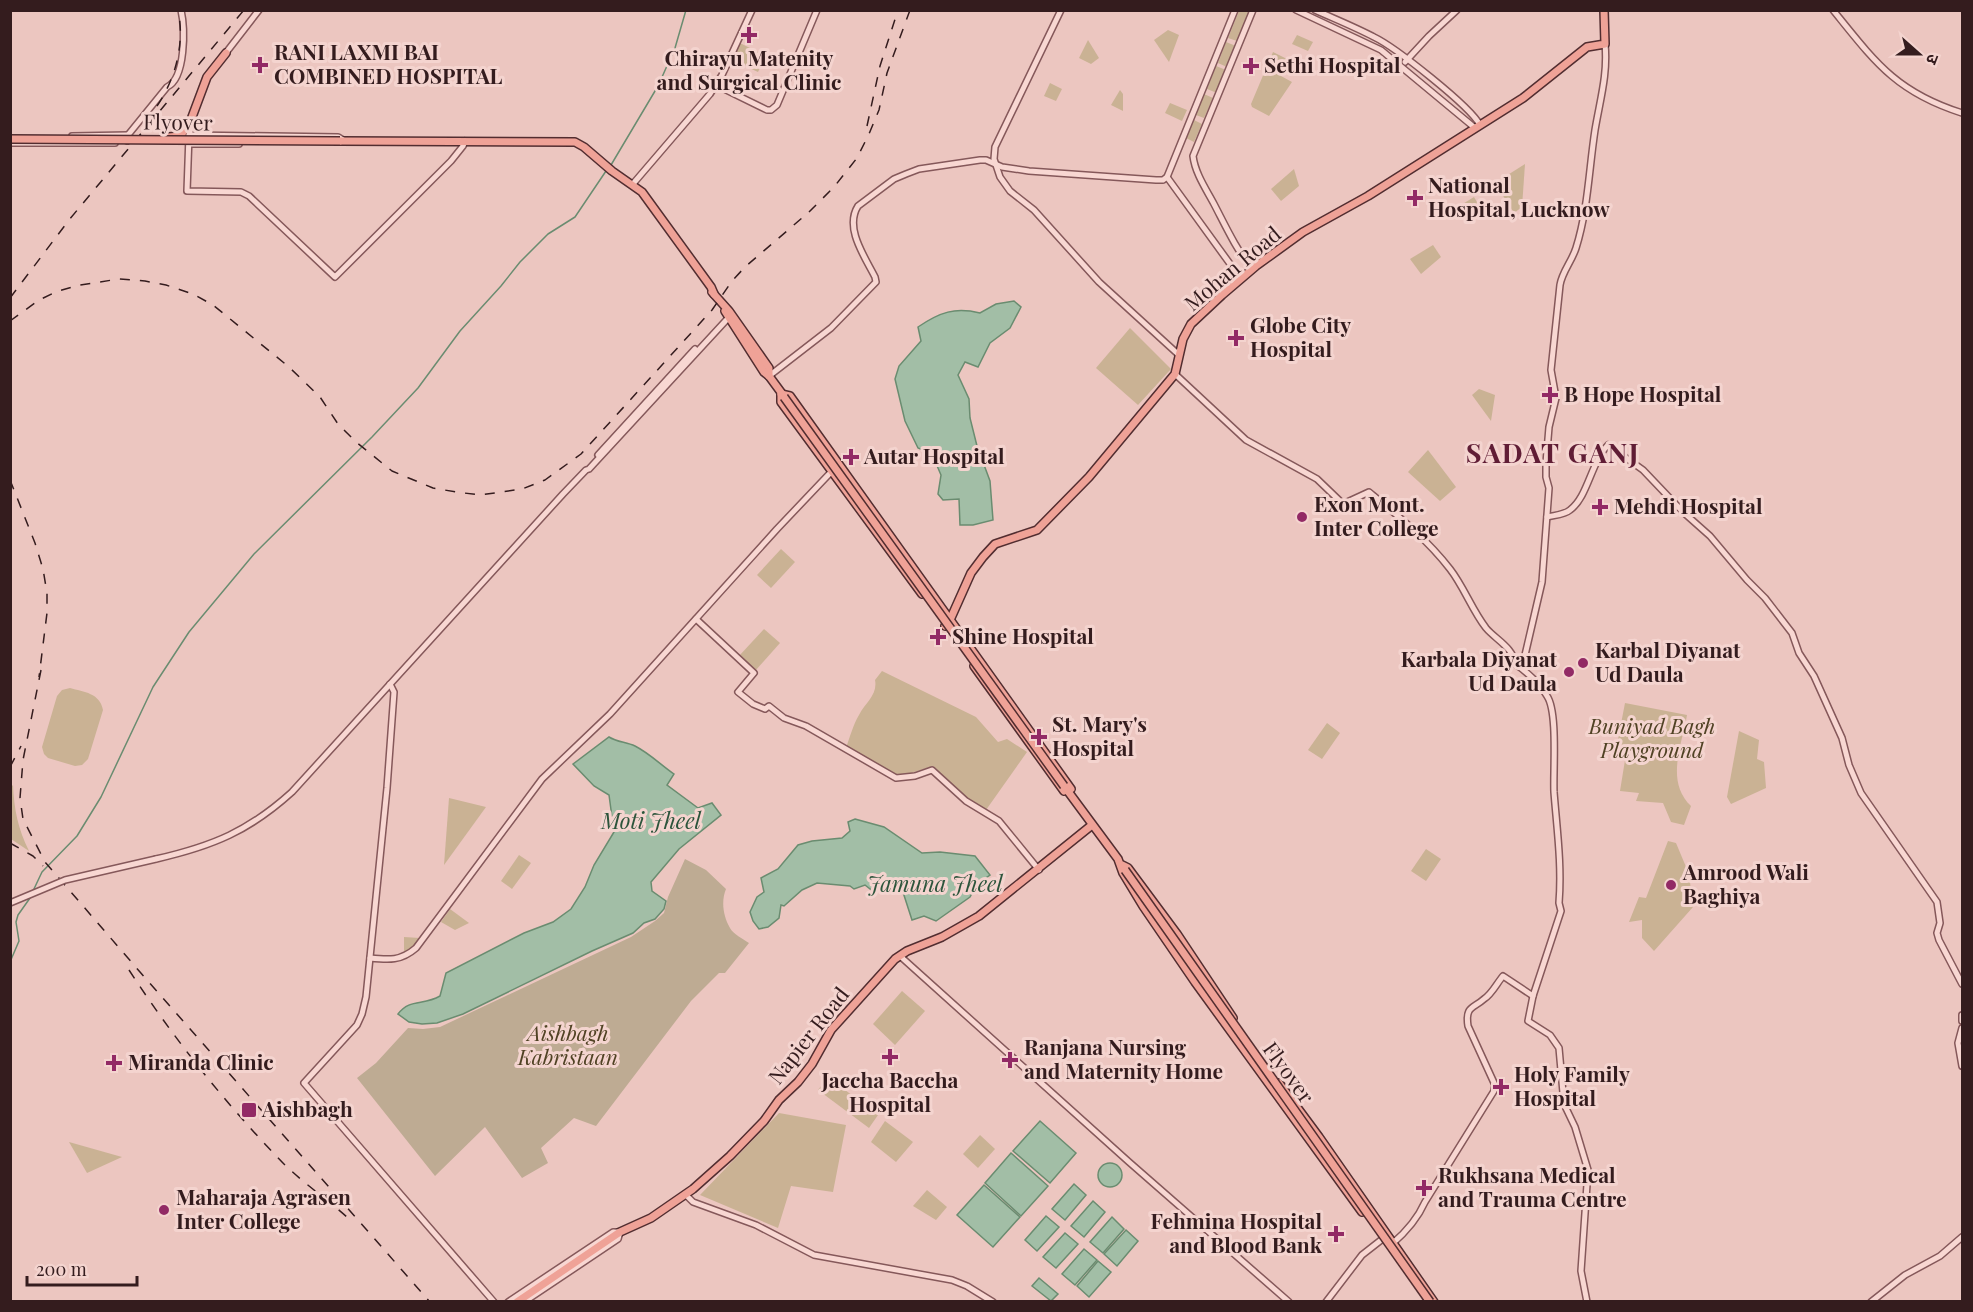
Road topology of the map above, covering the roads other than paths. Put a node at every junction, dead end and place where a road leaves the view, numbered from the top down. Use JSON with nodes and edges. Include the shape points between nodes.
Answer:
{"nodes":[{"id":1,"x":181,"y":10,"type":"edge"},
{"id":2,"x":260,"y":10,"type":"edge"},
{"id":3,"x":752,"y":10,"type":"edge"},
{"id":4,"x":817,"y":10,"type":"edge"},
{"id":5,"x":1061,"y":10,"type":"edge"},
{"id":6,"x":1235,"y":10,"type":"edge"},
{"id":7,"x":1253,"y":10,"type":"edge"},
{"id":8,"x":1296,"y":10,"type":"edge"},
{"id":9,"x":1315,"y":10,"type":"edge"},
{"id":10,"x":1457,"y":10,"type":"edge"},
{"id":11,"x":1604,"y":10,"type":"edge"},
{"id":12,"x":1833,"y":10,"type":"edge"},
{"id":13,"x":1605,"y":44,"type":"junction"},
{"id":14,"x":224,"y":56,"type":"junction"},
{"id":15,"x":1407,"y":60,"type":"junction"},
{"id":16,"x":1401,"y":66,"type":"junction"},
{"id":17,"x":716,"y":85,"type":"junction"},
{"id":18,"x":1449,"y":93,"type":"junction"},
{"id":19,"x":1442,"y":100,"type":"junction"},
{"id":20,"x":1962,"y":113,"type":"edge"},
{"id":21,"x":1477,"y":127,"type":"junction"},
{"id":22,"x":189,"y":135,"type":"junction"},
{"id":23,"x":152,"y":139,"type":"junction"},
{"id":24,"x":10,"y":140,"type":"edge"},
{"id":25,"x":342,"y":141,"type":"junction"},
{"id":26,"x":465,"y":141,"type":"junction"},
{"id":27,"x":1181,"y":142,"type":"junction"},
{"id":28,"x":189,"y":144,"type":"junction"},
{"id":29,"x":1196,"y":147,"type":"junction"},
{"id":30,"x":996,"y":165,"type":"junction"},
{"id":31,"x":1167,"y":177,"type":"junction"},
{"id":32,"x":632,"y":185,"type":"junction"},
{"id":33,"x":1252,"y":269,"type":"junction"},
{"id":34,"x":1241,"y":279,"type":"junction"},
{"id":35,"x":728,"y":313,"type":"junction"},
{"id":36,"x":1179,"y":355,"type":"junction"},
{"id":37,"x":1175,"y":374,"type":"junction"},
{"id":38,"x":769,"y":376,"type":"junction"},
{"id":39,"x":783,"y":395,"type":"junction"},
{"id":40,"x":840,"y":464,"type":"junction"},
{"id":41,"x":831,"y":471,"type":"junction"},
{"id":42,"x":1547,"y":517,"type":"junction"},
{"id":43,"x":696,"y":619,"type":"junction"},
{"id":44,"x":947,"y":623,"type":"junction"},
{"id":45,"x":1522,"y":669,"type":"junction"},
{"id":46,"x":390,"y":684,"type":"junction"},
{"id":47,"x":1074,"y":800,"type":"junction"},
{"id":48,"x":1091,"y":826,"type":"junction"},
{"id":49,"x":1121,"y":866,"type":"junction"},
{"id":50,"x":1039,"y":870,"type":"junction"},
{"id":51,"x":10,"y":903,"type":"edge"},
{"id":52,"x":902,"y":957,"type":"junction"},
{"id":53,"x":370,"y":958,"type":"junction"},
{"id":54,"x":1962,"y":984,"type":"edge"},
{"id":55,"x":1533,"y":996,"type":"junction"},
{"id":56,"x":1962,"y":1015,"type":"edge"},
{"id":57,"x":1962,"y":1021,"type":"edge"},
{"id":58,"x":1962,"y":1028,"type":"edge"},
{"id":59,"x":1962,"y":1066,"type":"edge"},
{"id":60,"x":685,"y":1194,"type":"junction"},
{"id":61,"x":617,"y":1234,"type":"junction"},
{"id":62,"x":1389,"y":1234,"type":"junction"},
{"id":63,"x":1962,"y":1237,"type":"edge"},
{"id":64,"x":1383,"y":1240,"type":"junction"},
{"id":65,"x":1391,"y":1245,"type":"junction"},
{"id":66,"x":494,"y":1302,"type":"edge"},
{"id":67,"x":508,"y":1302,"type":"edge"},
{"id":68,"x":517,"y":1302,"type":"edge"},
{"id":69,"x":524,"y":1302,"type":"edge"},
{"id":70,"x":993,"y":1302,"type":"edge"},
{"id":71,"x":1289,"y":1302,"type":"edge"},
{"id":72,"x":1326,"y":1302,"type":"edge"},
{"id":73,"x":1430,"y":1302,"type":"edge"},
{"id":74,"x":1587,"y":1302,"type":"edge"},
{"id":75,"x":1871,"y":1302,"type":"edge"}],
"edges":[{"from":1,"to":24,"type":"street","via":[[184,24],[179,68],[172,84],[128,135]]},
{"from":2,"to":14,"type":"street"},
{"from":3,"to":17,"type":"street"},
{"from":4,"to":17,"type":"street","via":[[777,105],[771,110]]},
{"from":5,"to":30,"type":"street","via":[[995,147]]},
{"from":6,"to":27,"type":"street"},
{"from":7,"to":29,"type":"street"},
{"from":8,"to":16,"type":"street","via":[[1368,43]]},
{"from":9,"to":15,"type":"street","via":[[1376,38]]},
{"from":10,"to":15,"type":"street"},
{"from":11,"to":13,"type":"main road"},
{"from":12,"to":20,"type":"street","via":[[1877,64],[1898,82],[1923,98]]},
{"from":13,"to":21,"type":"main road","name":"Mohan Road","via":[[1587,47],[1523,98]]},
{"from":13,"to":42,"type":"street","via":[[1605,82],[1583,223],[1571,263],[1561,278],[1554,327],[1551,370],[1556,398],[1546,463]]},
{"from":14,"to":22,"type":"street","via":[[205,87]]},
{"from":14,"to":23,"type":"main road","bridge":true,"via":[[207,77],[185,131],[176,137]]},
{"from":15,"to":16,"type":"street"},
{"from":15,"to":18,"type":"street"},
{"from":16,"to":19,"type":"street"},
{"from":17,"to":32,"type":"street"},
{"from":18,"to":19,"type":"street"},
{"from":18,"to":21,"type":"street","via":[[1474,116]]},
{"from":19,"to":21,"type":"street"},
{"from":21,"to":33,"type":"main road","name":"Mohan Road","via":[[1303,232]]},
{"from":22,"to":25,"type":"street","via":[[338,137]]},
{"from":22,"to":28,"type":"street"},
{"from":23,"to":24,"type":"main road","name":"Flyover","bridge":true},
{"from":23,"to":25,"type":"main road","name":"Flyover","bridge":true},
{"from":25,"to":26,"type":"main road","name":"Flyover"},
{"from":25,"to":28,"type":"street"},
{"from":26,"to":28,"type":"street","via":[[451,161],[335,277],[249,196],[241,192],[187,191]]},
{"from":26,"to":32,"type":"main road","name":"Flyover","via":[[575,142]]},
{"from":27,"to":29,"type":"street"},
{"from":27,"to":31,"type":"street"},
{"from":29,"to":33,"type":"street","via":[[1193,156],[1199,176],[1236,249]]},
{"from":30,"to":31,"type":"street","via":[[1156,180]]},
{"from":30,"to":36,"type":"street","via":[[1010,191],[1034,210],[1099,282]]},
{"from":30,"to":38,"type":"street","via":[[986,160],[919,169],[894,179],[858,206],[853,222],[876,282],[831,328]]},
{"from":31,"to":34,"type":"street"},
{"from":32,"to":35,"type":"main road","name":"Flyover","via":[[642,192]]},
{"from":33,"to":34,"type":"main road","name":"Mohan Road"},
{"from":34,"to":36,"type":"main road","name":"Mohan Road","via":[[1191,324]]},
{"from":35,"to":38,"type":"main road","name":"Flyover","via":[[769,368]]},
{"from":35,"to":46,"type":"street"},
{"from":36,"to":37,"type":"main road","name":"Mohan Road"},
{"from":37,"to":44,"type":"main road","name":"Mohan Road","via":[[1089,477],[1037,530],[995,544],[983,557]]},
{"from":37,"to":45,"type":"street","via":[[1246,440],[1317,479],[1343,504],[1369,492],[1399,516],[1451,570],[1487,630],[1506,646]]},
{"from":38,"to":39,"type":"main road","name":"Flyover"},
{"from":39,"to":40,"type":"main road","via":[[790,396]]},
{"from":39,"to":41,"type":"main road","via":[[781,402]]},
{"from":39,"to":47,"type":"main road","bridge":true},
{"from":40,"to":41,"type":"street"},
{"from":40,"to":44,"type":"main road"},
{"from":41,"to":43,"type":"street"},
{"from":41,"to":44,"type":"main road"},
{"from":42,"to":45,"type":"street","via":[[1542,582]]},
{"from":42,"to":54,"type":"street","via":[[1569,511],[1576,504],[1595,462],[1608,445],[1643,470],[1766,598],[1792,633],[1814,676],[1842,738],[1860,793],[1937,902],[1939,940]]},
{"from":43,"to":50,"type":"street","via":[[754,673],[738,692],[753,704],[765,709],[769,706],[784,718],[806,726],[896,778],[932,770],[966,801],[999,821]]},
{"from":43,"to":53,"type":"street","via":[[610,714],[542,779],[416,948],[392,960]]},
{"from":44,"to":47,"type":"main road","via":[[1046,752],[1074,792]]},
{"from":45,"to":55,"type":"street","via":[[1548,696],[1551,705],[1561,863],[1561,911]]},
{"from":46,"to":51,"type":"street","bridge":true,"via":[[276,807],[227,838],[191,851],[65,880]]},
{"from":46,"to":53,"type":"street","via":[[394,692]]},
{"from":47,"to":48,"type":"main road"},
{"from":48,"to":49,"type":"main road"},
{"from":48,"to":50,"type":"main road","name":"Napier Road"},
{"from":49,"to":62,"type":"main road","via":[[1128,868],[1177,934],[1275,1078]]},
{"from":49,"to":64,"type":"main road","via":[[1195,982]]},
{"from":49,"to":73,"type":"main road","name":"Flyover","bridge":true},
{"from":50,"to":52,"type":"main road","name":"Napier Road","via":[[967,924]]},
{"from":52,"to":60,"type":"main road","name":"Napier Road","via":[[888,967],[831,1030],[812,1064],[764,1121]]},
{"from":52,"to":71,"type":"street"},
{"from":53,"to":66,"type":"street","via":[[364,1005],[357,1025],[304,1083]]},
{"from":55,"to":65,"type":"street","via":[[1503,976],[1484,1000],[1470,1008],[1468,1026],[1495,1084],[1494,1092],[1419,1215]]},
{"from":55,"to":74,"type":"street","via":[[1528,1021],[1550,1035],[1559,1048],[1564,1104],[1588,1170],[1581,1271]]},
{"from":56,"to":57,"type":"street"},
{"from":58,"to":59,"type":"street","via":[[1958,1043]]},
{"from":60,"to":61,"type":"main road","name":"Napier Road","via":[[651,1218]]},
{"from":60,"to":70,"type":"street","via":[[693,1202],[756,1226],[814,1255],[952,1280]]},
{"from":61,"to":67,"type":"street","via":[[613,1232]]},
{"from":61,"to":68,"type":"main road","name":"Napier Road"},
{"from":61,"to":69,"type":"street","via":[[618,1239]]},
{"from":62,"to":64,"type":"street"},
{"from":62,"to":65,"type":"main road"},
{"from":63,"to":75,"type":"street"},
{"from":64,"to":65,"type":"main road"},
{"from":64,"to":72,"type":"street","via":[[1362,1255]]},
{"from":65,"to":73,"type":"main road"}]}
